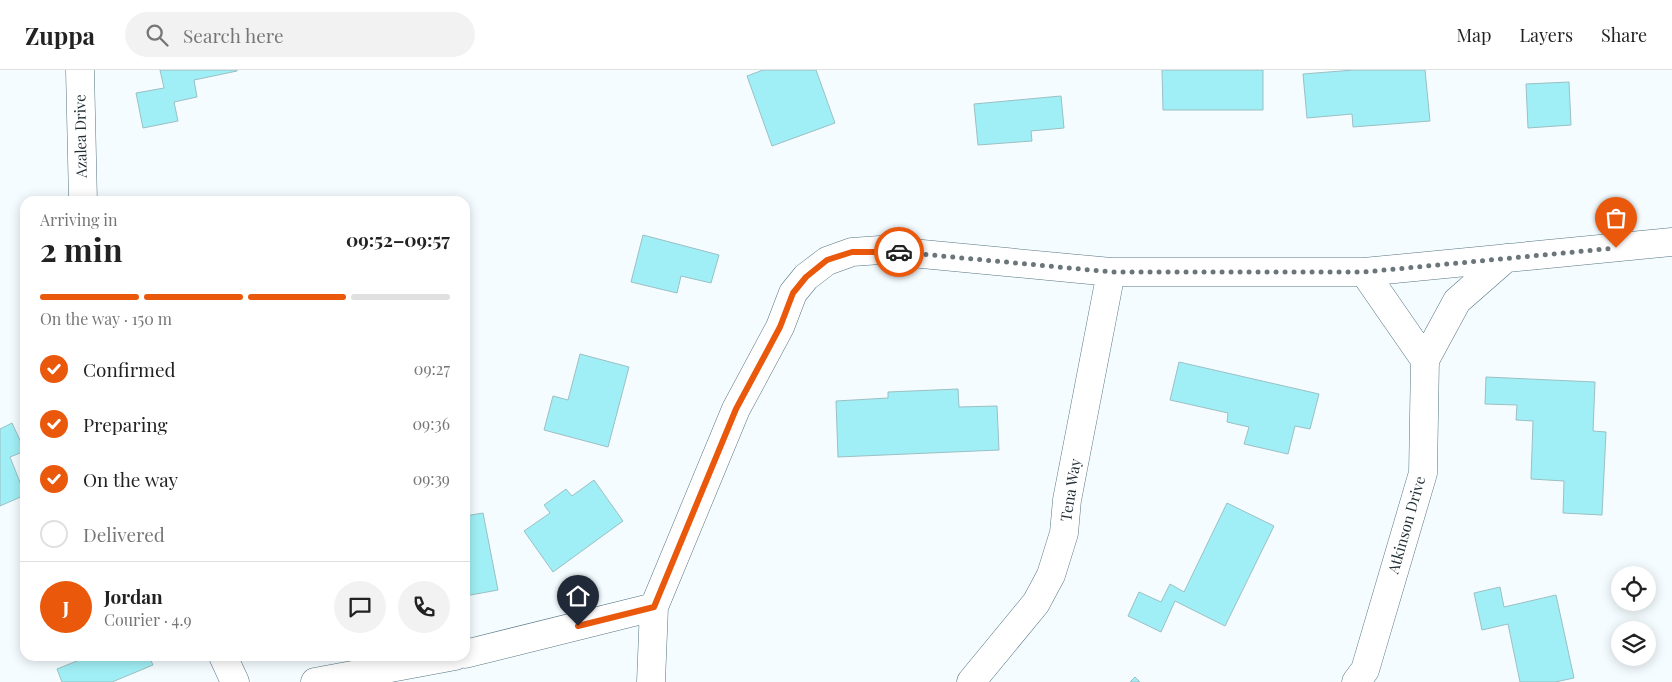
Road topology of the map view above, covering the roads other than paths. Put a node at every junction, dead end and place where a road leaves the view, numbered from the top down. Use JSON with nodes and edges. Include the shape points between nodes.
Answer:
{"nodes":[{"id":1,"x":80,"y":70,"type":"edge"},
{"id":2,"x":84,"y":196,"type":"edge"},
{"id":3,"x":1672,"y":242,"type":"edge"},
{"id":4,"x":1506,"y":258,"type":"junction"},
{"id":5,"x":1112,"y":272,"type":"junction"},
{"id":6,"x":1364,"y":272,"type":"junction"},
{"id":7,"x":1425,"y":360,"type":"junction"},
{"id":8,"x":654,"y":607,"type":"junction"},
{"id":9,"x":470,"y":653,"type":"edge"},
{"id":10,"x":225,"y":661,"type":"edge"},
{"id":11,"x":427,"y":661,"type":"edge"},
{"id":12,"x":235,"y":682,"type":"edge"},
{"id":13,"x":315,"y":682,"type":"edge"},
{"id":14,"x":651,"y":682,"type":"edge"},
{"id":15,"x":972,"y":682,"type":"edge"},
{"id":16,"x":1356,"y":682,"type":"edge"}],
"edges":[{"from":1,"to":2,"type":"street","name":"Azalea Drive"},
{"from":3,"to":4,"type":"street"},
{"from":4,"to":6,"type":"street"},
{"from":4,"to":7,"type":"street","name":"Atkinson Drive","via":[[1457,301]]},
{"from":5,"to":6,"type":"street"},
{"from":5,"to":8,"type":"street","via":[[880,250],[852,252],[827,260],[793,293],[780,327],[736,409]]},
{"from":5,"to":15,"type":"street","name":"Tena Way","via":[[1067,500],[1064,533],[1051,575],[1036,603]]},
{"from":6,"to":7,"type":"street"},
{"from":7,"to":16,"type":"street","name":"Atkinson Drive","via":[[1423,473],[1365,670]]},
{"from":8,"to":9,"type":"street"},
{"from":8,"to":14,"type":"street"},
{"from":10,"to":12,"type":"street"},
{"from":11,"to":13,"type":"street"}]}
